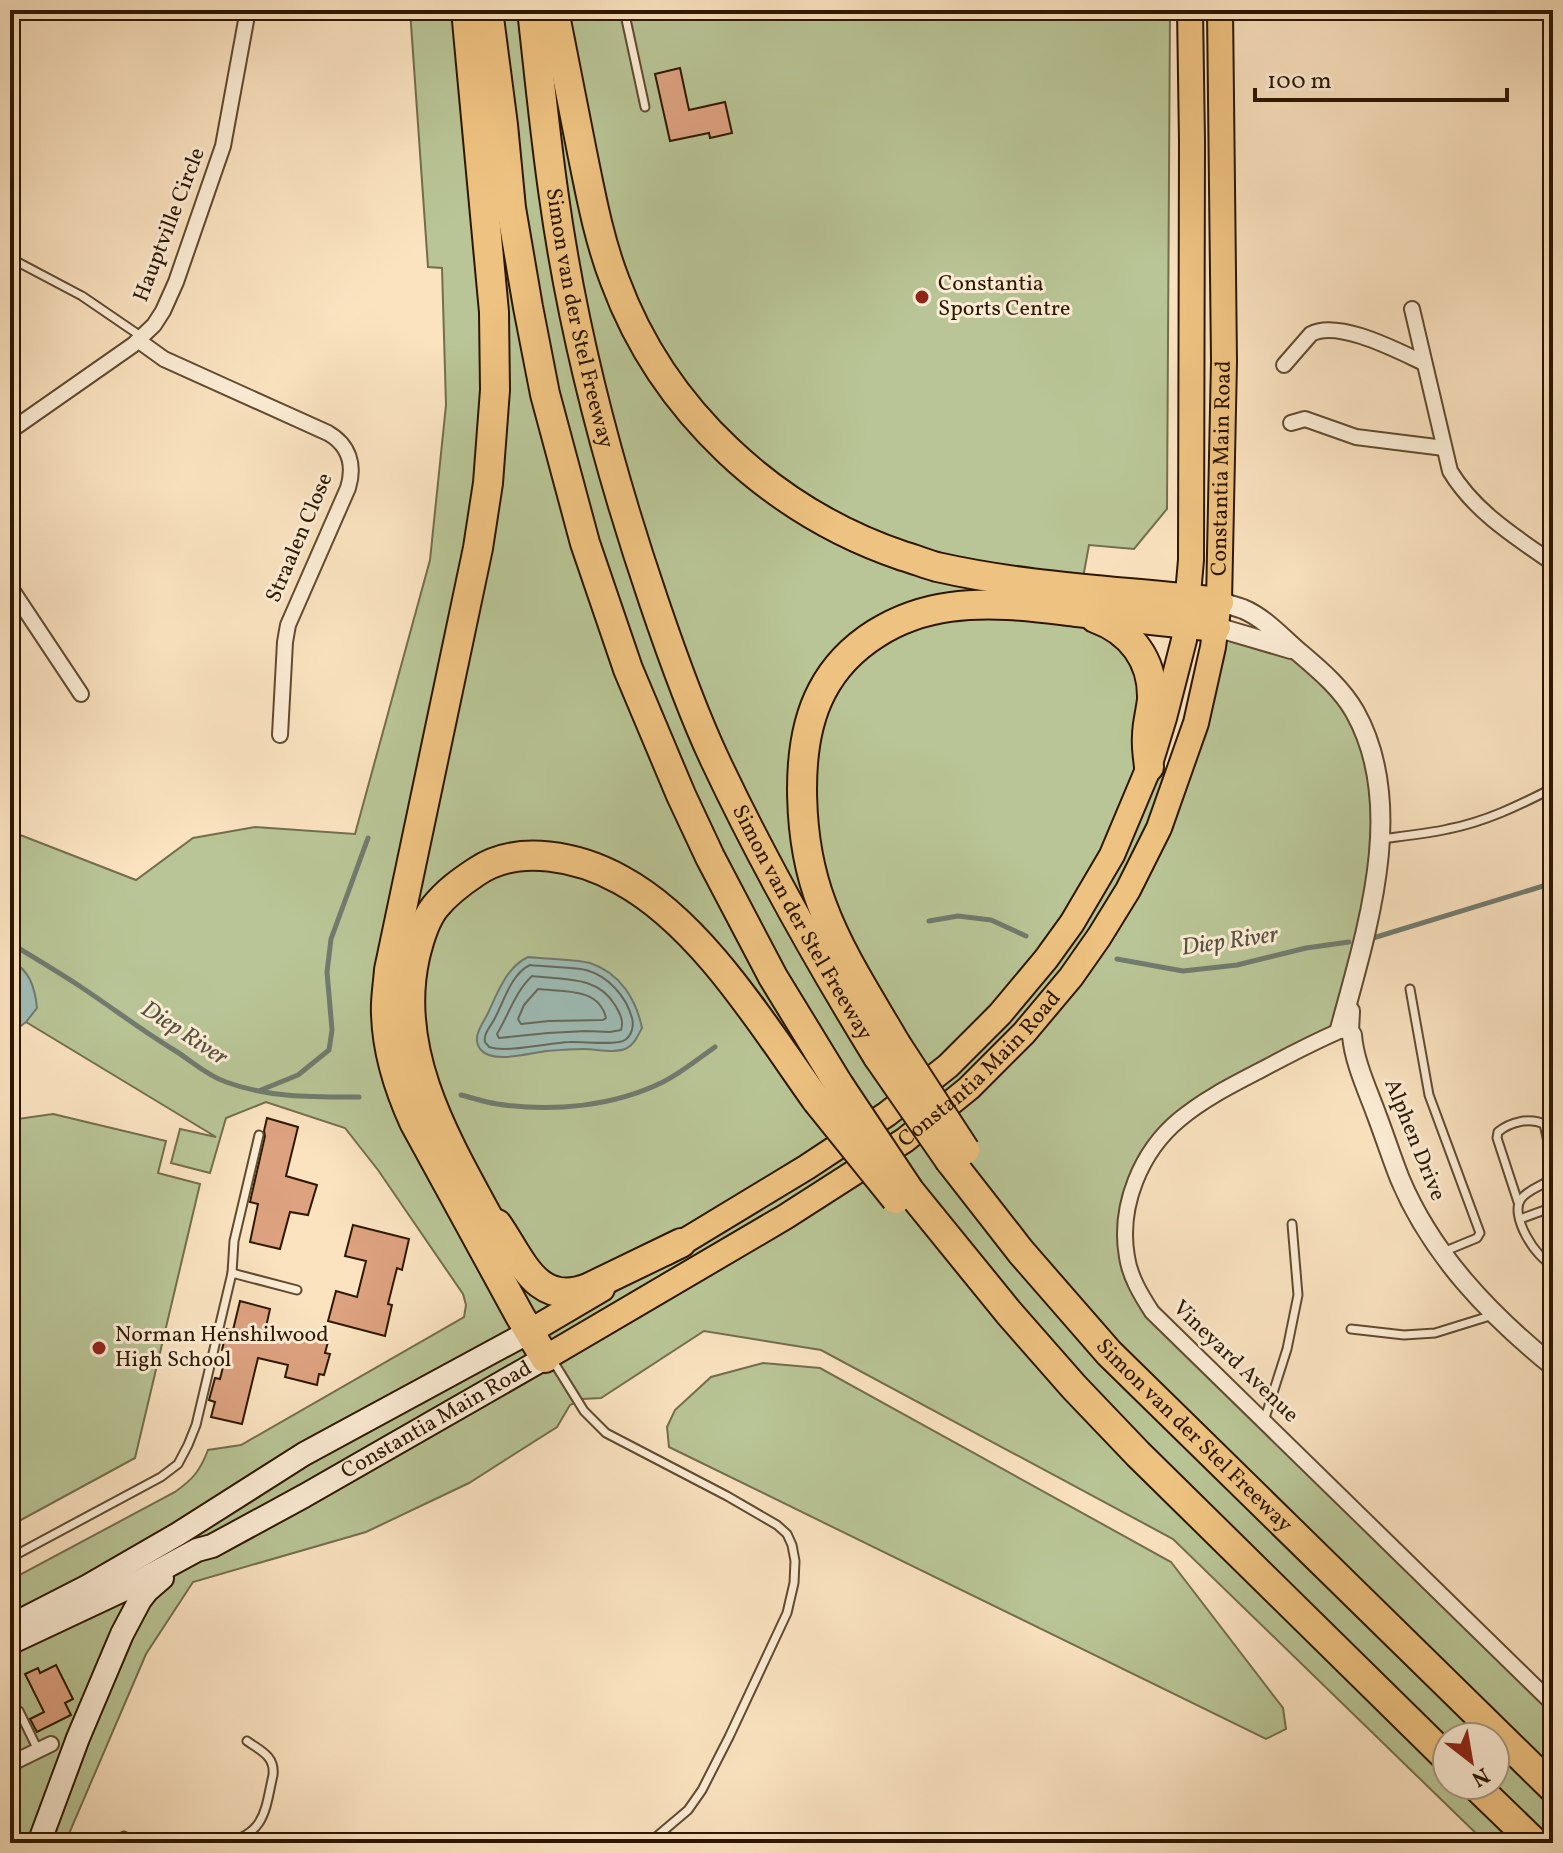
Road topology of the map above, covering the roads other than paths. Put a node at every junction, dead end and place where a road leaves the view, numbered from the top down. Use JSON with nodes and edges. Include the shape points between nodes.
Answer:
{"nodes":[{"id":1,"x":248,"y":10,"type":"edge"},
{"id":2,"x":466,"y":10,"type":"edge"},
{"id":3,"x":488,"y":10,"type":"edge"},
{"id":4,"x":532,"y":10,"type":"edge"},
{"id":5,"x":554,"y":10,"type":"edge"},
{"id":6,"x":624,"y":10,"type":"edge"},
{"id":7,"x":1190,"y":10,"type":"edge"},
{"id":8,"x":1220,"y":10,"type":"edge"},
{"id":9,"x":645,"y":107,"type":"dead end"},
{"id":10,"x":10,"y":258,"type":"edge"},
{"id":11,"x":1412,"y":309,"type":"dead end"},
{"id":12,"x":141,"y":339,"type":"junction"},
{"id":13,"x":1424,"y":363,"type":"junction"},
{"id":14,"x":1284,"y":365,"type":"dead end"},
{"id":15,"x":1291,"y":423,"type":"dead end"},
{"id":16,"x":10,"y":431,"type":"edge"},
{"id":17,"x":1444,"y":448,"type":"junction"},
{"id":18,"x":1553,"y":563,"type":"edge"},
{"id":19,"x":10,"y":587,"type":"edge"},
{"id":20,"x":1188,"y":611,"type":"junction"},
{"id":21,"x":1077,"y":612,"type":"junction"},
{"id":22,"x":1218,"y":615,"type":"junction"},
{"id":23,"x":1297,"y":651,"type":"junction"},
{"id":24,"x":81,"y":694,"type":"dead end"},
{"id":25,"x":280,"y":735,"type":"dead end"},
{"id":26,"x":1149,"y":767,"type":"junction"},
{"id":27,"x":1553,"y":788,"type":"edge"},
{"id":28,"x":1380,"y":839,"type":"junction"},
{"id":29,"x":1410,"y":989,"type":"dead end"},
{"id":30,"x":1343,"y":1037,"type":"junction"},
{"id":31,"x":887,"y":1051,"type":"junction"},
{"id":32,"x":828,"y":1093,"type":"junction"},
{"id":33,"x":259,"y":1135,"type":"dead end"},
{"id":34,"x":1553,"y":1164,"type":"edge"},
{"id":35,"x":1553,"y":1177,"type":"edge"},
{"id":36,"x":1518,"y":1202,"type":"junction"},
{"id":37,"x":1553,"y":1207,"type":"edge"},
{"id":38,"x":486,"y":1211,"type":"junction"},
{"id":39,"x":1520,"y":1219,"type":"junction"},
{"id":40,"x":1292,"y":1224,"type":"dead end"},
{"id":41,"x":681,"y":1243,"type":"junction"},
{"id":42,"x":1441,"y":1253,"type":"junction"},
{"id":43,"x":1553,"y":1265,"type":"edge"},
{"id":44,"x":232,"y":1273,"type":"junction"},
{"id":45,"x":297,"y":1290,"type":"dead end"},
{"id":46,"x":1495,"y":1315,"type":"junction"},
{"id":47,"x":537,"y":1327,"type":"junction"},
{"id":48,"x":1351,"y":1329,"type":"dead end"},
{"id":49,"x":552,"y":1354,"type":"junction"},
{"id":50,"x":1553,"y":1366,"type":"edge"},
{"id":51,"x":1264,"y":1421,"type":"junction"},
{"id":52,"x":178,"y":1534,"type":"junction"},
{"id":53,"x":212,"y":1546,"type":"junction"},
{"id":54,"x":10,"y":1558,"type":"edge"},
{"id":55,"x":125,"y":1589,"type":"junction"},
{"id":56,"x":10,"y":1626,"type":"edge"},
{"id":57,"x":122,"y":1634,"type":"junction"},
{"id":58,"x":10,"y":1643,"type":"edge"},
{"id":59,"x":1553,"y":1704,"type":"edge"},
{"id":60,"x":19,"y":1711,"type":"dead end"},
{"id":61,"x":247,"y":1741,"type":"dead end"},
{"id":62,"x":1431,"y":1742,"type":"edge"},
{"id":63,"x":45,"y":1747,"type":"joint"},
{"id":64,"x":10,"y":1764,"type":"edge"},
{"id":65,"x":1553,"y":1788,"type":"edge"},
{"id":66,"x":1492,"y":1801,"type":"edge"},
{"id":67,"x":124,"y":1836,"type":"dead end"},
{"id":68,"x":39,"y":1843,"type":"edge"},
{"id":69,"x":130,"y":1843,"type":"edge"},
{"id":70,"x":227,"y":1843,"type":"edge"},
{"id":71,"x":649,"y":1843,"type":"edge"},
{"id":72,"x":1535,"y":1843,"type":"edge"}],
"edges":[{"from":1,"to":12,"type":"street","name":"Hauptville Circle","via":[[223,146],[171,297]]},
{"from":2,"to":47,"type":"highway","via":[[494,312],[488,483],[389,970],[386,1015],[400,1092],[409,1112]]},
{"from":3,"to":32,"type":"highway","name":"Simon van der Stel Freeway","via":[[528,307],[545,394],[589,556],[633,683],[681,795]]},
{"from":4,"to":31,"type":"highway","name":"Simon van der Stel Freeway","via":[[554,199],[573,306],[610,466],[642,567],[714,757],[815,954]]},
{"from":5,"to":20,"type":"highway","via":[[595,216],[615,282],[642,339],[684,404],[733,455],[824,522],[879,548],[935,566]]},
{"from":6,"to":9,"type":"lane"},
{"from":7,"to":20,"type":"main road","name":"Constantia Main Road"},
{"from":8,"to":22,"type":"main road","name":"Constantia Main Road","via":[[1224,361]]},
{"from":10,"to":12,"type":"lane","via":[[82,296]]},
{"from":11,"to":13,"type":"street"},
{"from":12,"to":16,"type":"street","name":"Hauptville Circle"},
{"from":12,"to":25,"type":"street","name":"Straalen Close","via":[[164,359],[328,433],[349,455],[348,488],[288,625]]},
{"from":13,"to":14,"type":"street","via":[[1368,338],[1324,330],[1311,334]]},
{"from":13,"to":17,"type":"street"},
{"from":15,"to":17,"type":"street","via":[[1305,419],[1356,437]]},
{"from":17,"to":18,"type":"street","via":[[1450,471],[1471,501]]},
{"from":19,"to":24,"type":"street"},
{"from":20,"to":21,"type":"highway"},
{"from":20,"to":22,"type":"highway"},
{"from":20,"to":26,"type":"main road","name":"Constantia Main Road"},
{"from":21,"to":26,"type":"highway","via":[[1118,629],[1144,657],[1152,690],[1146,737]]},
{"from":21,"to":31,"type":"highway","via":[[995,604],[951,607],[900,620],[854,649],[822,691],[807,736],[802,782],[810,866]]},
{"from":22,"to":23,"type":"street"},
{"from":22,"to":23,"type":"street","via":[[1245,610]]},
{"from":22,"to":49,"type":"main road","name":"Constantia Main Road","via":[[1196,723],[1159,828],[1099,937],[1024,1033],[969,1088],[905,1140]]},
{"from":23,"to":28,"type":"street","via":[[1339,690],[1364,731],[1377,775]]},
{"from":26,"to":41,"type":"main road","name":"Constantia Main Road","via":[[1112,855],[1046,959],[1000,1014],[948,1066],[887,1114]]},
{"from":27,"to":28,"type":"lane","via":[[1479,821]]},
{"from":28,"to":30,"type":"street","via":[[1374,893]]},
{"from":29,"to":42,"type":"lane","via":[[1429,1095],[1480,1233]]},
{"from":30,"to":42,"type":"street","name":"Alphen Drive","via":[[1401,1181]]},
{"from":30,"to":51,"type":"street","name":"Vineyard Avenue","via":[[1316,1041],[1195,1107],[1164,1134],[1140,1170],[1128,1202],[1127,1256],[1140,1294]]},
{"from":31,"to":65,"type":"highway","name":"Simon van der Stel Freeway","bridge":true,"via":[[958,1155],[1154,1380],[1192,1432]]},
{"from":32,"to":38,"type":"highway","via":[[764,1026],[695,938],[623,880],[569,859],[529,856],[482,867],[433,909],[418,942],[410,1010],[424,1084]]},
{"from":32,"to":62,"type":"highway","bridge":true,"via":[[951,1258],[1138,1454]]},
{"from":33,"to":44,"type":"lane","via":[[234,1241]]},
{"from":34,"to":36,"type":"lane","via":[[1544,1124],[1530,1119],[1498,1132]]},
{"from":35,"to":36,"type":"lane"},
{"from":36,"to":39,"type":"lane"},
{"from":37,"to":39,"type":"lane"},
{"from":38,"to":41,"type":"highway","via":[[529,1274],[556,1292],[588,1288]]},
{"from":38,"to":47,"type":"highway"},
{"from":39,"to":43,"type":"lane","via":[[1538,1255]]},
{"from":40,"to":51,"type":"lane","via":[[1298,1295]]},
{"from":41,"to":47,"type":"main road","name":"Constantia Main Road"},
{"from":42,"to":46,"type":"street","name":"Alphen Drive"},
{"from":44,"to":45,"type":"lane"},
{"from":44,"to":54,"type":"lane","via":[[196,1425],[178,1464]]},
{"from":46,"to":48,"type":"lane","via":[[1435,1333]]},
{"from":46,"to":50,"type":"street","name":"Alphen Drive"},
{"from":47,"to":49,"type":"highway"},
{"from":47,"to":52,"type":"main road","name":"Constantia Main Road","via":[[304,1454]]},
{"from":49,"to":53,"type":"main road","name":"Constantia Main Road"},
{"from":49,"to":71,"type":"lane","via":[[584,1411],[606,1433],[777,1525],[792,1545],[794,1583],[787,1613],[729,1737],[688,1810]]},
{"from":51,"to":59,"type":"street","name":"Vineyard Avenue"},
{"from":52,"to":55,"type":"main road"},
{"from":52,"to":56,"type":"main road","name":"Constantia Main Road"},
{"from":53,"to":55,"type":"main road","name":"Constantia Main Road"},
{"from":53,"to":57,"type":"main road","via":[[155,1583]]},
{"from":55,"to":57,"type":"main road"},
{"from":55,"to":58,"type":"main road","name":"Constantia Main Road"},
{"from":57,"to":68,"type":"main road"},
{"from":60,"to":63,"type":"lane"},
{"from":61,"to":70,"type":"lane","via":[[269,1756],[273,1775],[261,1821],[248,1835]]},
{"from":63,"to":64,"type":"street"},
{"from":66,"to":72,"type":"highway"},
{"from":67,"to":69,"type":"lane"}]}
